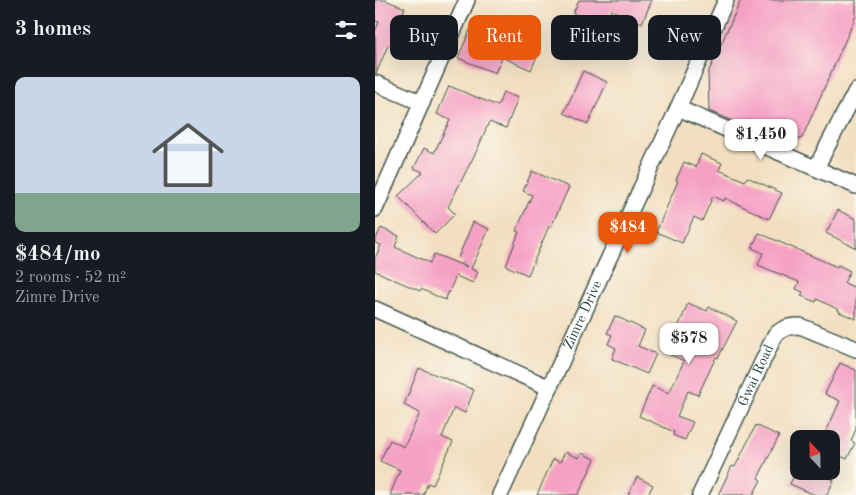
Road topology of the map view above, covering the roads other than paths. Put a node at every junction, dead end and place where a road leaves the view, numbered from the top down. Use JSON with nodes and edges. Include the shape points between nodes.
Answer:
{"nodes":[{"id":1,"x":467,"y":0,"type":"edge"},
{"id":2,"x":726,"y":0,"type":"edge"},
{"id":3,"x":375,"y":83,"type":"edge"},
{"id":4,"x":856,"y":91,"type":"edge"},
{"id":5,"x":422,"y":103,"type":"junction"},
{"id":6,"x":678,"y":108,"type":"junction"},
{"id":7,"x":816,"y":168,"type":"junction"},
{"id":8,"x":856,"y":186,"type":"edge"},
{"id":9,"x":375,"y":209,"type":"edge"},
{"id":10,"x":375,"y":309,"type":"edge"},
{"id":11,"x":856,"y":349,"type":"edge"},
{"id":12,"x":550,"y":388,"type":"junction"},
{"id":13,"x":500,"y":495,"type":"edge"},
{"id":14,"x":701,"y":495,"type":"edge"}],
"edges":[{"from":1,"to":5,"type":"street"},
{"from":2,"to":6,"type":"street","name":"Zimre Drive"},
{"from":3,"to":5,"type":"street"},
{"from":4,"to":7,"type":"street"},
{"from":5,"to":9,"type":"street"},
{"from":6,"to":7,"type":"street"},
{"from":6,"to":12,"type":"street","name":"Zimre Drive"},
{"from":7,"to":8,"type":"street"},
{"from":10,"to":12,"type":"street"},
{"from":11,"to":14,"type":"street","name":"Gwai Road","via":[[800,326],[791,326],[775,335]]},
{"from":12,"to":13,"type":"street","name":"Zimre Drive"}]}
